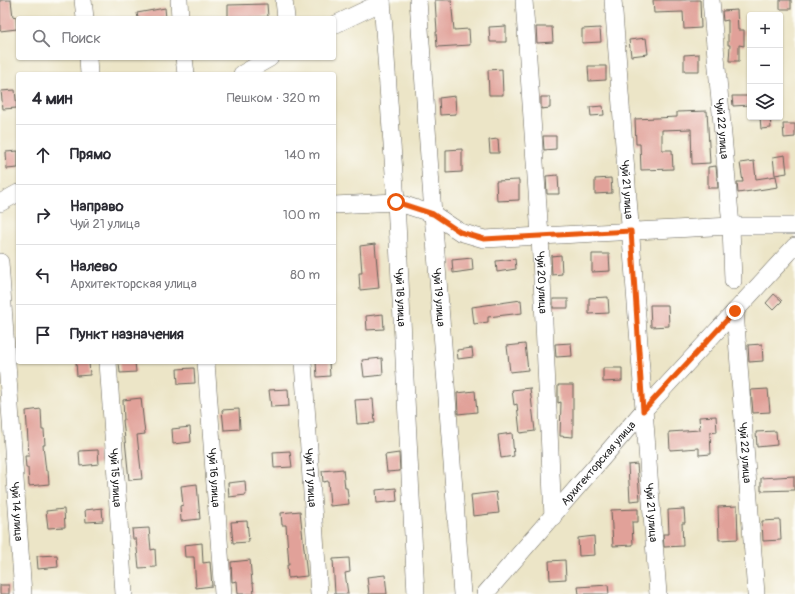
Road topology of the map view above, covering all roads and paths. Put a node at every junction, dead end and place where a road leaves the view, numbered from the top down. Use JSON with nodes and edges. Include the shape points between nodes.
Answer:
{"nodes":[{"id":1,"x":83,"y":0,"type":"edge"},
{"id":2,"x":178,"y":0,"type":"edge"},
{"id":3,"x":284,"y":0,"type":"edge"},
{"id":4,"x":418,"y":0,"type":"edge"},
{"id":5,"x":524,"y":0,"type":"edge"},
{"id":6,"x":613,"y":0,"type":"edge"},
{"id":7,"x":711,"y":0,"type":"edge"},
{"id":8,"x":382,"y":1,"type":"edge"},
{"id":9,"x":84,"y":16,"type":"edge"},
{"id":10,"x":180,"y":16,"type":"edge"},
{"id":11,"x":286,"y":16,"type":"edge"},
{"id":12,"x":336,"y":24,"type":"edge"},
{"id":13,"x":88,"y":60,"type":"edge"},
{"id":14,"x":184,"y":60,"type":"edge"},
{"id":15,"x":266,"y":60,"type":"edge"},
{"id":16,"x":89,"y":72,"type":"edge"},
{"id":17,"x":186,"y":72,"type":"edge"},
{"id":18,"x":246,"y":72,"type":"edge"},
{"id":19,"x":16,"y":194,"type":"edge"},
{"id":20,"x":396,"y":202,"type":"junction"},
{"id":21,"x":0,"y":203,"type":"edge"},
{"id":22,"x":336,"y":204,"type":"edge"},
{"id":23,"x":433,"y":214,"type":"junction"},
{"id":24,"x":730,"y":226,"type":"junction"},
{"id":25,"x":795,"y":226,"type":"edge"},
{"id":26,"x":631,"y":231,"type":"junction"},
{"id":27,"x":540,"y":236,"type":"junction"},
{"id":28,"x":795,"y":246,"type":"edge"},
{"id":29,"x":0,"y":262,"type":"edge"},
{"id":30,"x":733,"y":281,"type":"dead end"},
{"id":31,"x":735,"y":311,"type":"junction"},
{"id":32,"x":108,"y":364,"type":"edge"},
{"id":33,"x":206,"y":364,"type":"edge"},
{"id":34,"x":303,"y":364,"type":"edge"},
{"id":35,"x":643,"y":411,"type":"junction"},
{"id":36,"x":553,"y":517,"type":"junction"},
{"id":37,"x":23,"y":594,"type":"edge"},
{"id":38,"x":124,"y":594,"type":"edge"},
{"id":39,"x":223,"y":594,"type":"edge"},
{"id":40,"x":319,"y":594,"type":"edge"},
{"id":41,"x":416,"y":594,"type":"edge"},
{"id":42,"x":462,"y":594,"type":"edge"},
{"id":43,"x":485,"y":594,"type":"edge"},
{"id":44,"x":658,"y":594,"type":"edge"},
{"id":45,"x":756,"y":594,"type":"edge"}],
"edges":[{"from":1,"to":9,"type":"street"},
{"from":2,"to":10,"type":"street"},
{"from":3,"to":11,"type":"street"},
{"from":4,"to":23,"type":"street","name":"Чуй 19 улица"},
{"from":5,"to":27,"type":"street","name":"Чуй 20 улица"},
{"from":6,"to":26,"type":"street","name":"Чуй 21 улица"},
{"from":7,"to":24,"type":"street","name":"Чуй 22 улица"},
{"from":8,"to":12,"type":"street"},
{"from":8,"to":20,"type":"street","name":"Чуй 18 улица"},
{"from":13,"to":16,"type":"street"},
{"from":14,"to":17,"type":"street"},
{"from":15,"to":18,"type":"street"},
{"from":19,"to":21,"type":"street"},
{"from":20,"to":22,"type":"street"},
{"from":20,"to":23,"type":"street"},
{"from":20,"to":41,"type":"street","name":"Чуй 18 улица"},
{"from":23,"to":27,"type":"street","via":[[460,232],[484,239]]},
{"from":23,"to":42,"type":"street","name":"Чуй 19 улица"},
{"from":24,"to":25,"type":"street"},
{"from":24,"to":26,"type":"street"},
{"from":24,"to":30,"type":"street","name":"Чуй 22 улица"},
{"from":26,"to":27,"type":"street"},
{"from":26,"to":35,"type":"street","name":"Чуй 21 улица"},
{"from":27,"to":36,"type":"street","name":"Чуй 20 улица"},
{"from":28,"to":31,"type":"street","name":"Архитекторская улица"},
{"from":29,"to":37,"type":"street","name":"Чуй 14 улица"},
{"from":31,"to":35,"type":"street","name":"Архитекторская улица"},
{"from":31,"to":45,"type":"street","name":"Чуй 22 улица"},
{"from":32,"to":38,"type":"street","name":"Чуй 15 улица"},
{"from":33,"to":39,"type":"street","name":"Чуй 16 улица"},
{"from":34,"to":40,"type":"street","name":"Чуй 17 улица"},
{"from":35,"to":36,"type":"street","name":"Архитекторская улица"},
{"from":35,"to":44,"type":"street","name":"Чуй 21 улица"},
{"from":36,"to":43,"type":"street","name":"Архитекторская улица"}]}
